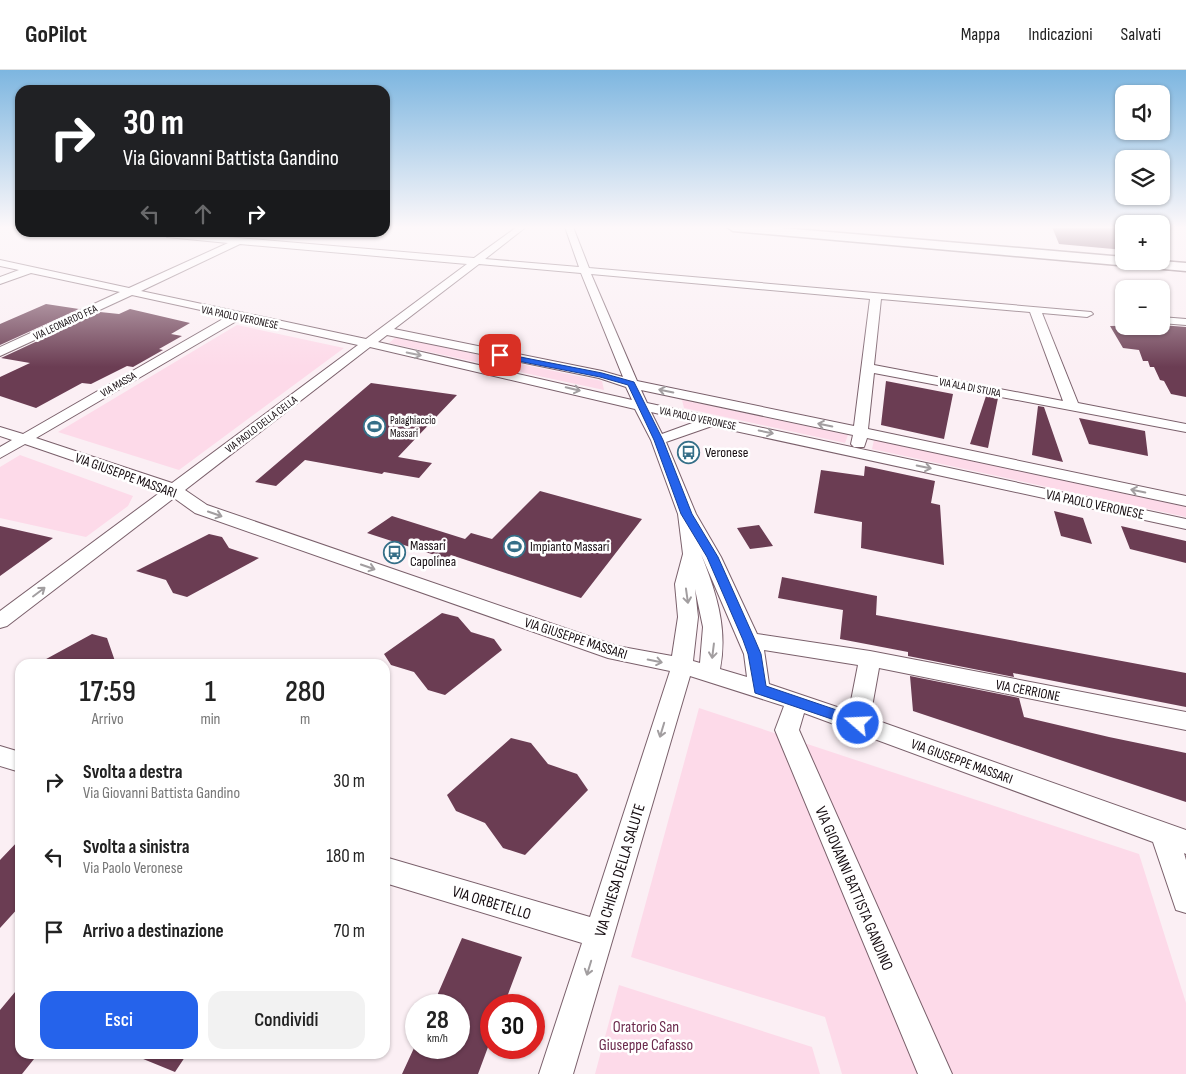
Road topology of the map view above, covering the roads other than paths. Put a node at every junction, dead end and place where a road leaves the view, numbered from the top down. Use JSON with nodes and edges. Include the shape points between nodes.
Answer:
{"nodes":[{"id":1,"x":19,"y":274,"type":"edge"},
{"id":2,"x":47,"y":274,"type":"edge"},
{"id":3,"x":169,"y":274,"type":"edge"},
{"id":4,"x":459,"y":274,"type":"edge"},
{"id":5,"x":587,"y":274,"type":"edge"},
{"id":6,"x":630,"y":274,"type":"edge"},
{"id":7,"x":0,"y":281,"type":"edge"},
{"id":8,"x":130,"y":292,"type":"junction"},
{"id":9,"x":876,"y":295,"type":"junction"},
{"id":10,"x":1035,"y":310,"type":"junction"},
{"id":11,"x":1087,"y":314,"type":"dead end"},
{"id":12,"x":236,"y":316,"type":"junction"},
{"id":13,"x":1170,"y":321,"type":"edge"},
{"id":14,"x":1186,"y":322,"type":"edge"},
{"id":15,"x":385,"y":331,"type":"junction"},
{"id":16,"x":366,"y":345,"type":"junction"},
{"id":17,"x":0,"y":352,"type":"edge"},
{"id":18,"x":500,"y":355,"type":"junction"},
{"id":19,"x":481,"y":368,"type":"junction"},
{"id":20,"x":869,"y":368,"type":"junction"},
{"id":21,"x":632,"y":384,"type":"junction"},
{"id":22,"x":641,"y":406,"type":"junction"},
{"id":23,"x":1072,"y":406,"type":"junction"},
{"id":24,"x":712,"y":421,"type":"junction"},
{"id":25,"x":1186,"y":428,"type":"edge"},
{"id":26,"x":0,"y":431,"type":"edge"},
{"id":27,"x":861,"y":432,"type":"junction"},
{"id":28,"x":24,"y":439,"type":"junction"},
{"id":29,"x":658,"y":440,"type":"junction"},
{"id":30,"x":858,"y":452,"type":"junction"},
{"id":31,"x":0,"y":453,"type":"edge"},
{"id":32,"x":173,"y":490,"type":"junction"},
{"id":33,"x":1186,"y":501,"type":"edge"},
{"id":34,"x":687,"y":514,"type":"junction"},
{"id":35,"x":1186,"y":524,"type":"edge"},
{"id":36,"x":692,"y":554,"type":"junction"},
{"id":37,"x":0,"y":621,"type":"edge"},
{"id":38,"x":749,"y":640,"type":"junction"},
{"id":39,"x":870,"y":660,"type":"junction"},
{"id":40,"x":682,"y":666,"type":"junction"},
{"id":41,"x":708,"y":675,"type":"junction"},
{"id":42,"x":759,"y":689,"type":"junction"},
{"id":43,"x":797,"y":702,"type":"junction"},
{"id":44,"x":1186,"y":721,"type":"edge"},
{"id":45,"x":858,"y":723,"type":"junction"},
{"id":46,"x":0,"y":756,"type":"edge"},
{"id":47,"x":15,"y":760,"type":"edge"},
{"id":48,"x":1175,"y":838,"type":"edge"},
{"id":49,"x":390,"y":871,"type":"edge"},
{"id":50,"x":1186,"y":900,"type":"edge"},
{"id":51,"x":600,"y":934,"type":"junction"},
{"id":52,"x":556,"y":1074,"type":"edge"},
{"id":53,"x":935,"y":1074,"type":"edge"}],
"edges":[{"from":1,"to":7,"type":"street"},
{"from":2,"to":8,"type":"street","name":"VIA PAOLO VERONESE"},
{"from":3,"to":8,"type":"street","name":"VIA LEONARDO FEA"},
{"from":4,"to":15,"type":"street","name":"VIA PAOLO DELLA CELLA"},
{"from":5,"to":21,"type":"street"},
{"from":6,"to":9,"type":"street"},
{"from":8,"to":12,"type":"street","name":"VIA PAOLO VERONESE"},
{"from":8,"to":17,"type":"street","name":"VIA LEONARDO FEA"},
{"from":9,"to":10,"type":"street"},
{"from":9,"to":20,"type":"street"},
{"from":10,"to":11,"type":"street"},
{"from":10,"to":23,"type":"street"},
{"from":12,"to":16,"type":"street","name":"VIA PAOLO VERONESE"},
{"from":12,"to":28,"type":"street","name":"VIA MASSA"},
{"from":13,"to":14,"type":"street"},
{"from":15,"to":16,"type":"street","name":"VIA PAOLO DELLA CELLA"},
{"from":15,"to":18,"type":"street","name":"VIA PAOLO VERONESE"},
{"from":16,"to":19,"type":"street","name":"VIA PAOLO VERONESE","one_way":true},
{"from":16,"to":32,"type":"street","name":"VIA PAOLO DELLA CELLA"},
{"from":18,"to":19,"type":"street"},
{"from":18,"to":21,"type":"street","name":"VIA PAOLO VERONESE"},
{"from":19,"to":22,"type":"street","name":"VIA PAOLO VERONESE","one_way":true},
{"from":20,"to":23,"type":"street","name":"VIA ALA DI STURA"},
{"from":20,"to":27,"type":"street"},
{"from":21,"to":22,"type":"street"},
{"from":27,"to":21,"type":"street","name":"VIA PAOLO VERONESE","one_way":true},
{"from":22,"to":24,"type":"street","name":"VIA PAOLO VERONESE"},
{"from":22,"to":29,"type":"street"},
{"from":23,"to":25,"type":"street","name":"VIA ALA DI STURA"},
{"from":24,"to":29,"type":"street"},
{"from":24,"to":30,"type":"street","name":"VIA PAOLO VERONESE","one_way":true},
{"from":26,"to":28,"type":"street","name":"VIA GIUSEPPE MASSARI"},
{"from":27,"to":30,"type":"street"},
{"from":33,"to":27,"type":"street","name":"VIA PAOLO VERONESE","one_way":true},
{"from":28,"to":31,"type":"street","name":"VIA MASSA"},
{"from":28,"to":32,"type":"street","name":"VIA GIUSEPPE MASSARI"},
{"from":29,"to":34,"type":"street"},
{"from":30,"to":35,"type":"street","name":"VIA PAOLO VERONESE","one_way":true},
{"from":37,"to":32,"type":"street","name":"VIA PAOLO DELLA CELLA","one_way":true},
{"from":32,"to":40,"type":"street","name":"VIA GIUSEPPE MASSARI","one_way":true,"via":[[201,509],[615,654]]},
{"from":34,"to":36,"type":"street"},
{"from":34,"to":38,"type":"street","via":[[712,557]]},
{"from":36,"to":40,"type":"street","one_way":true,"via":[[686,584],[688,610]]},
{"from":36,"to":41,"type":"street","one_way":true,"via":[[711,612],[714,653]]},
{"from":38,"to":39,"type":"street","name":"VIA CERRIONE"},
{"from":38,"to":42,"type":"street","via":[[755,654]]},
{"from":39,"to":44,"type":"street","name":"VIA CERRIONE"},
{"from":39,"to":45,"type":"street"},
{"from":40,"to":41,"type":"street","name":"VIA GIUSEPPE MASSARI"},
{"from":40,"to":51,"type":"street","name":"VIA CHIESA DELLA SALUTE","one_way":true},
{"from":41,"to":42,"type":"street","name":"VIA GIUSEPPE MASSARI"},
{"from":42,"to":43,"type":"street","name":"VIA GIUSEPPE MASSARI"},
{"from":43,"to":45,"type":"street","name":"VIA GIUSEPPE MASSARI"},
{"from":43,"to":53,"type":"street","name":"VIA GIOVANNI BATTISTA GANDINO","via":[[787,730]]},
{"from":45,"to":48,"type":"street","name":"VIA GIUSEPPE MASSARI"},
{"from":46,"to":47,"type":"street"},
{"from":48,"to":50,"type":"street"},
{"from":49,"to":51,"type":"street","name":"VIA ORBETELLO"},
{"from":51,"to":52,"type":"street","name":"VIA CHIESA DELLA SALUTE","one_way":true}]}
